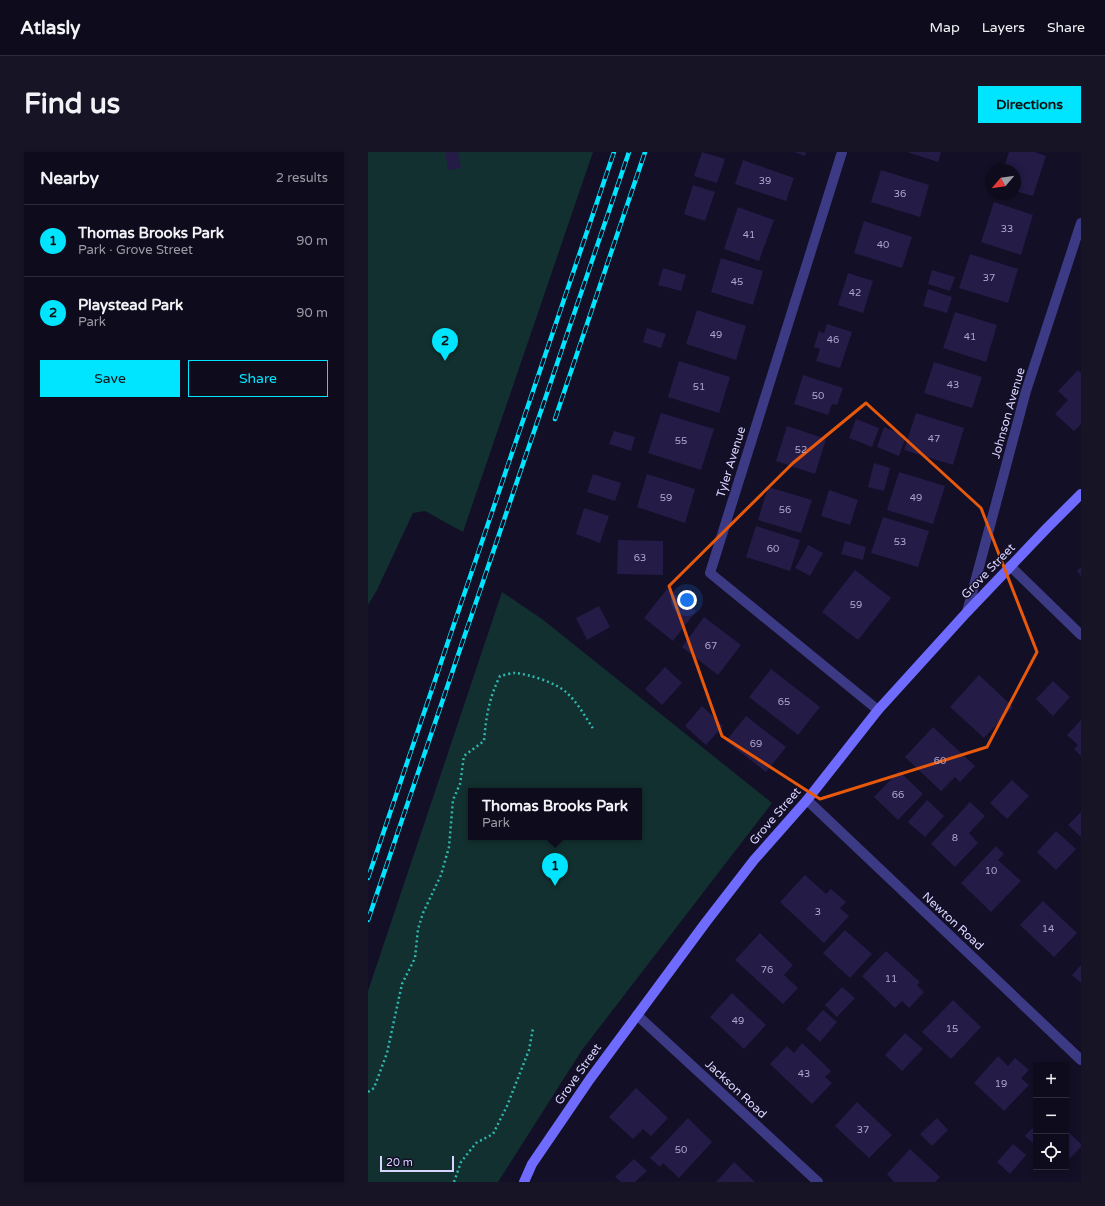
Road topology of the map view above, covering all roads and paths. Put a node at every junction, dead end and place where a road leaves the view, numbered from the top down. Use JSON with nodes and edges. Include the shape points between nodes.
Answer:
{"nodes":[{"id":1,"x":842,"y":152,"type":"edge"},
{"id":2,"x":1081,"y":223,"type":"edge"},
{"id":3,"x":1081,"y":494,"type":"edge"},
{"id":4,"x":1010,"y":566,"type":"junction"},
{"id":5,"x":967,"y":612,"type":"junction"},
{"id":6,"x":1081,"y":635,"type":"edge"},
{"id":7,"x":878,"y":710,"type":"junction"},
{"id":8,"x":594,"y":730,"type":"dead end"},
{"id":9,"x":807,"y":800,"type":"junction"},
{"id":10,"x":637,"y":1015,"type":"junction"},
{"id":11,"x":533,"y":1028,"type":"dead end"},
{"id":12,"x":1081,"y":1060,"type":"edge"},
{"id":13,"x":368,"y":1092,"type":"edge"},
{"id":14,"x":454,"y":1182,"type":"edge"},
{"id":15,"x":524,"y":1182,"type":"edge"},
{"id":16,"x":818,"y":1182,"type":"edge"}],
"edges":[{"from":1,"to":7,"type":"street","name":"Tyler Avenue","via":[[710,573]]},
{"from":2,"to":5,"type":"street","name":"Johnson Avenue","via":[[1026,391]]},
{"from":3,"to":4,"type":"street","name":"Grove Street"},
{"from":4,"to":5,"type":"street","name":"Grove Street"},
{"from":4,"to":6,"type":"street"},
{"from":5,"to":7,"type":"street","name":"Grove Street"},
{"from":7,"to":9,"type":"street","name":"Grove Street"},
{"from":8,"to":13,"type":"path","via":[[566,692],[536,678],[514,673],[500,676],[492,692],[484,741],[464,756],[460,784],[453,800],[449,846],[441,875],[418,929],[415,958],[402,984],[387,1053],[374,1088]]},
{"from":9,"to":10,"type":"street","name":"Grove Street","via":[[754,860]]},
{"from":9,"to":12,"type":"street","name":"Newton Road"},
{"from":10,"to":15,"type":"street","name":"Grove Street","via":[[532,1164]]},
{"from":10,"to":16,"type":"street","name":"Jackson Road"},
{"from":11,"to":14,"type":"path","via":[[529,1050],[493,1134],[476,1143],[461,1162]]}]}
